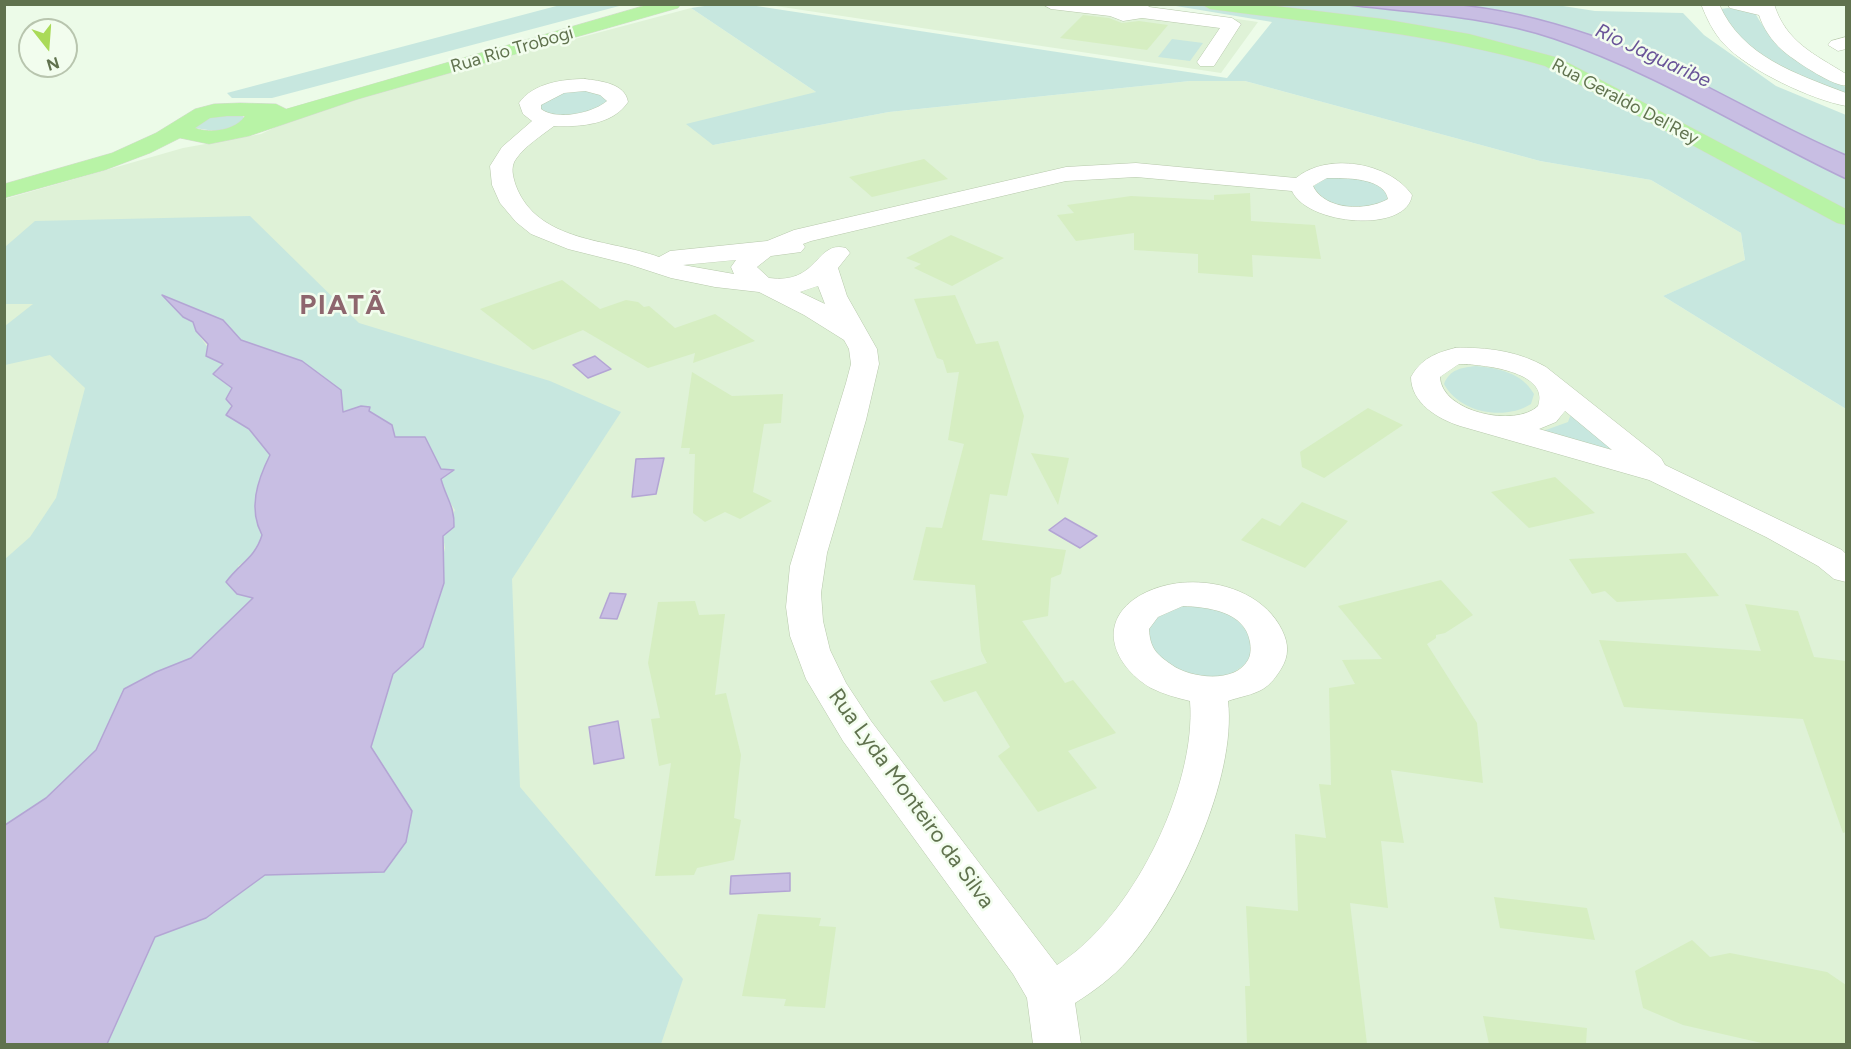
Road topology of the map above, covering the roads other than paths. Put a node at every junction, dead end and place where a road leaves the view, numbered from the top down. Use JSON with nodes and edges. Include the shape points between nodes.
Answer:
{"nodes":[{"id":1,"x":672,"y":4,"type":"edge"},
{"id":2,"x":1051,"y":4,"type":"edge"},
{"id":3,"x":1210,"y":4,"type":"edge"},
{"id":4,"x":1736,"y":4,"type":"edge"},
{"id":5,"x":1715,"y":5,"type":"edge"},
{"id":6,"x":1767,"y":8,"type":"edge"},
{"id":7,"x":1207,"y":62,"type":"dead end"},
{"id":8,"x":1846,"y":82,"type":"edge"},
{"id":9,"x":1846,"y":100,"type":"edge"},
{"id":10,"x":549,"y":119,"type":"dead end"},
{"id":11,"x":184,"y":126,"type":"junction"},
{"id":12,"x":235,"y":126,"type":"junction"},
{"id":13,"x":88,"y":168,"type":"junction"},
{"id":14,"x":1301,"y":185,"type":"dead end"},
{"id":15,"x":4,"y":191,"type":"edge"},
{"id":16,"x":903,"y":213,"type":"junction"},
{"id":17,"x":1846,"y":218,"type":"edge"},
{"id":18,"x":769,"y":249,"type":"junction"},
{"id":19,"x":635,"y":258,"type":"junction"},
{"id":20,"x":825,"y":266,"type":"junction"},
{"id":21,"x":765,"y":284,"type":"junction"},
{"id":22,"x":855,"y":336,"type":"junction"},
{"id":23,"x":1544,"y":380,"type":"junction"},
{"id":24,"x":1484,"y":423,"type":"junction"},
{"id":25,"x":1660,"y":473,"type":"junction"},
{"id":26,"x":1846,"y":571,"type":"edge"},
{"id":27,"x":1208,"y":690,"type":"dead end"},
{"id":28,"x":1050,"y":994,"type":"junction"},
{"id":29,"x":1057,"y":1044,"type":"edge"}],
"edges":[{"from":1,"to":12,"type":"main road","name":"Rua Rio Trobogi"},
{"from":2,"to":7,"type":"street","via":[[1123,15],[1142,12],[1232,24]]},
{"from":3,"to":17,"type":"main road","name":"Rua Geraldo Del'Rey","via":[[1428,33],[1513,49],[1552,62]]},
{"from":4,"to":6,"type":"street"},
{"from":5,"to":9,"type":"street","via":[[1718,26],[1741,49],[1776,70]]},
{"from":6,"to":8,"type":"street","via":[[1771,24],[1789,46]]},
{"from":10,"to":19,"type":"street","via":[[503,160],[500,171],[515,210],[530,222],[574,243]]},
{"from":11,"to":12,"type":"main road","via":[[185,132],[193,135]]},
{"from":11,"to":12,"type":"main road","name":"Rua Rio Trobogi","via":[[209,113]]},
{"from":11,"to":13,"type":"main road","name":"Rua Rio Trobogi","via":[[144,148]]},
{"from":12,"to":13,"type":"main road","name":"Rua Rio Trobogi"},
{"from":13,"to":15,"type":"main road","name":"Rua Rio Trobogi"},
{"from":14,"to":16,"type":"street","via":[[1103,170],[1035,180]]},
{"from":16,"to":18,"type":"street","via":[[803,235]]},
{"from":16,"to":20,"type":"street","via":[[864,231]]},
{"from":18,"to":19,"type":"street"},
{"from":18,"to":20,"type":"street","via":[[808,249],[824,259]]},
{"from":18,"to":21,"type":"street","via":[[756,254],[744,267],[752,280]]},
{"from":19,"to":21,"type":"street","via":[[727,282]]},
{"from":20,"to":21,"type":"street","via":[[814,279],[804,283]]},
{"from":20,"to":22,"type":"street","name":"Rua Lyda Monteiro da Silva","via":[[834,296]]},
{"from":21,"to":22,"type":"street"},
{"from":22,"to":28,"type":"street","name":"Rua Lyda Monteiro da Silva","via":[[863,349],[865,364],[803,588],[805,622],[816,660],[832,694],[857,731],[1029,960]]},
{"from":23,"to":24,"type":"street","via":[[1553,393],[1554,405],[1546,416],[1530,423]]},
{"from":23,"to":24,"type":"street","via":[[1530,370],[1493,358],[1455,356],[1428,368],[1424,387],[1432,398],[1454,413]]},
{"from":23,"to":25,"type":"street"},
{"from":24,"to":25,"type":"street"},
{"from":25,"to":26,"type":"street","via":[[1778,530]]},
{"from":27,"to":28,"type":"street","via":[[1210,727],[1204,762],[1176,846],[1116,942],[1092,967]]},
{"from":28,"to":29,"type":"street","name":"Rua Lyda Monteiro da Silva"}]}
